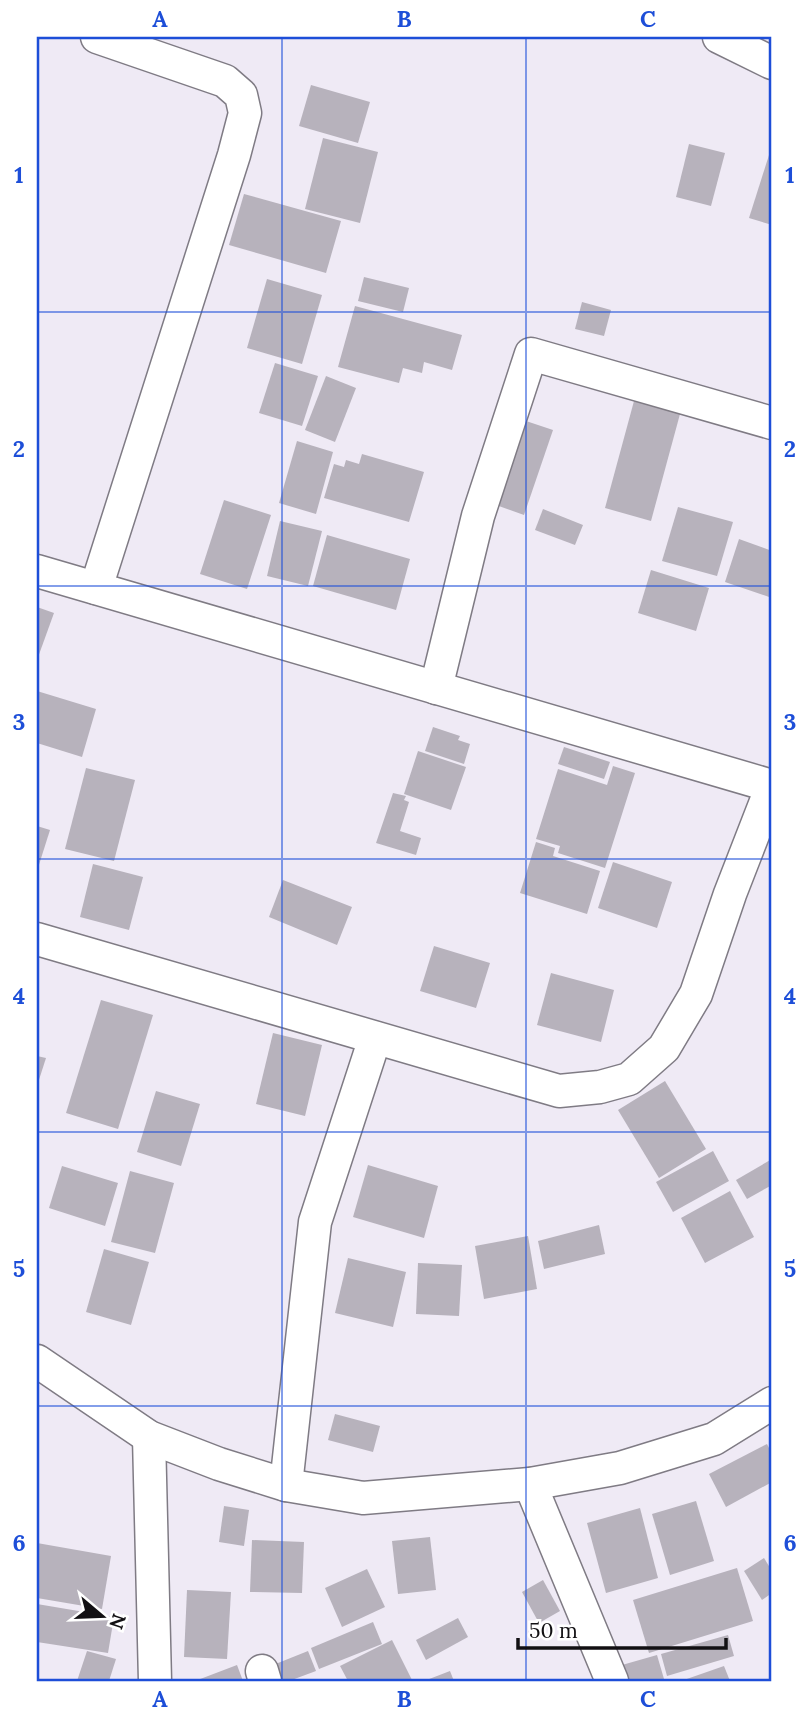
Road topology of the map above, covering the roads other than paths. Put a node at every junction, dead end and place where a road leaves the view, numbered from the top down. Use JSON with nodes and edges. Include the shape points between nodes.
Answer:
{"nodes":[{"id":1,"x":97,"y":37,"type":"edge"},
{"id":2,"x":719,"y":37,"type":"edge"},
{"id":3,"x":772,"y":63,"type":"edge"},
{"id":4,"x":772,"y":423,"type":"edge"},
{"id":5,"x":37,"y":571,"type":"edge"},
{"id":6,"x":96,"y":588,"type":"junction"},
{"id":7,"x":436,"y":688,"type":"junction"},
{"id":8,"x":772,"y":786,"type":"edge"},
{"id":9,"x":37,"y":939,"type":"edge"},
{"id":10,"x":374,"y":1038,"type":"junction"},
{"id":11,"x":37,"y":1361,"type":"edge"},
{"id":12,"x":772,"y":1403,"type":"edge"},
{"id":13,"x":149,"y":1437,"type":"junction"},
{"id":14,"x":530,"y":1484,"type":"junction"},
{"id":15,"x":286,"y":1485,"type":"junction"},
{"id":16,"x":155,"y":1681,"type":"edge"},
{"id":17,"x":612,"y":1681,"type":"edge"}],
"edges":[{"from":1,"to":6,"type":"street","via":[[225,81],[241,95],[245,113]]},
{"from":2,"to":3,"type":"street"},
{"from":4,"to":7,"type":"street","via":[[531,354],[478,516]]},
{"from":5,"to":6,"type":"street"},
{"from":6,"to":7,"type":"street"},
{"from":7,"to":8,"type":"street"},
{"from":8,"to":10,"type":"street","via":[[696,994],[664,1048],[629,1079],[559,1091]]},
{"from":9,"to":10,"type":"street"},
{"from":10,"to":15,"type":"street","via":[[315,1222]]},
{"from":11,"to":13,"type":"street"},
{"from":12,"to":14,"type":"street","via":[[714,1439],[620,1468]]},
{"from":13,"to":15,"type":"street"},
{"from":13,"to":16,"type":"street"},
{"from":14,"to":15,"type":"street","via":[[363,1497]]},
{"from":14,"to":17,"type":"street"}]}
